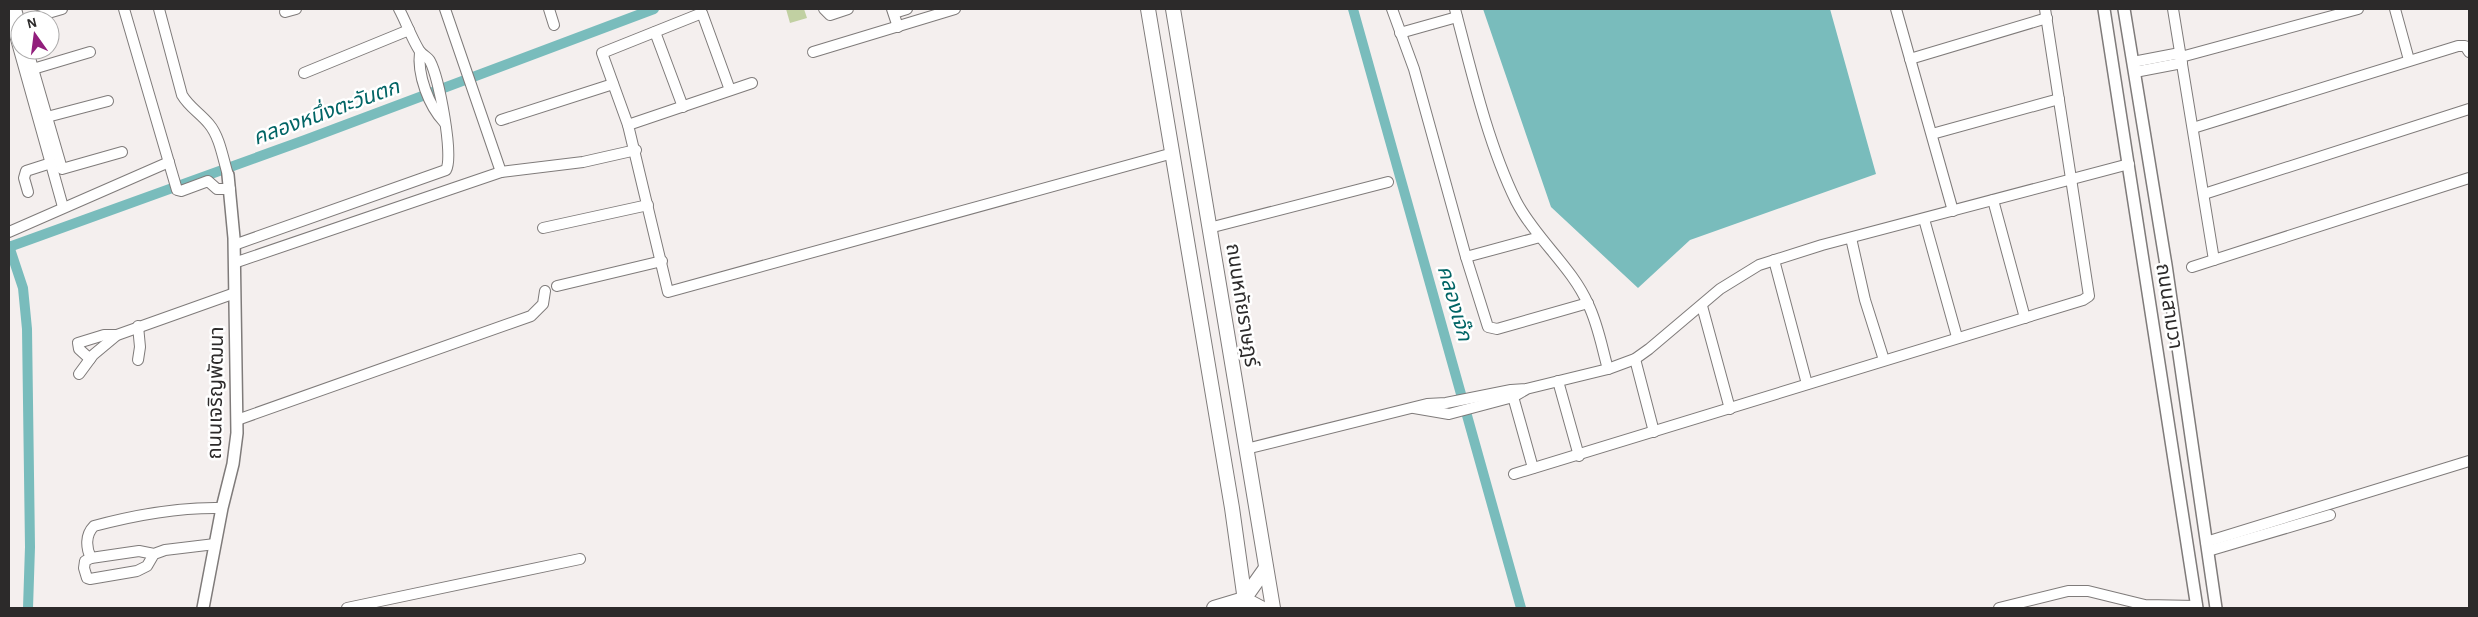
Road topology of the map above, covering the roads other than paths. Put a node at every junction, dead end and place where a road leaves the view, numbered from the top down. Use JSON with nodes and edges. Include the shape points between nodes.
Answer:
{"nodes":[{"id":1,"x":124,"y":9,"type":"edge"},
{"id":2,"x":159,"y":9,"type":"edge"},
{"id":3,"x":296,"y":9,"type":"edge"},
{"id":4,"x":399,"y":9,"type":"edge"},
{"id":5,"x":445,"y":9,"type":"edge"},
{"id":6,"x":549,"y":9,"type":"edge"},
{"id":7,"x":824,"y":9,"type":"edge"},
{"id":8,"x":848,"y":9,"type":"edge"},
{"id":9,"x":907,"y":9,"type":"edge"},
{"id":10,"x":955,"y":9,"type":"edge"},
{"id":11,"x":1148,"y":9,"type":"edge"},
{"id":12,"x":1173,"y":9,"type":"edge"},
{"id":13,"x":1392,"y":9,"type":"edge"},
{"id":14,"x":1896,"y":9,"type":"edge"},
{"id":15,"x":2104,"y":9,"type":"edge"},
{"id":16,"x":2124,"y":9,"type":"edge"},
{"id":17,"x":2173,"y":9,"type":"edge"},
{"id":18,"x":2358,"y":9,"type":"edge"},
{"id":19,"x":2395,"y":9,"type":"edge"},
{"id":20,"x":893,"y":11,"type":"edge"},
{"id":21,"x":285,"y":12,"type":"dead end"},
{"id":22,"x":1456,"y":13,"type":"edge"},
{"id":23,"x":2046,"y":13,"type":"edge"},
{"id":24,"x":9,"y":14,"type":"edge"},
{"id":25,"x":554,"y":25,"type":"dead end"},
{"id":26,"x":898,"y":27,"type":"junction"},
{"id":27,"x":409,"y":30,"type":"junction"},
{"id":28,"x":655,"y":32,"type":"junction"},
{"id":29,"x":1400,"y":33,"type":"junction"},
{"id":30,"x":90,"y":52,"type":"dead end"},
{"id":31,"x":420,"y":52,"type":"junction"},
{"id":32,"x":813,"y":52,"type":"dead end"},
{"id":33,"x":2469,"y":52,"type":"edge"},
{"id":34,"x":2181,"y":58,"type":"junction"},
{"id":35,"x":1910,"y":59,"type":"junction"},
{"id":36,"x":31,"y":60,"type":"edge"},
{"id":37,"x":2409,"y":60,"type":"junction"},
{"id":38,"x":2134,"y":67,"type":"junction"},
{"id":39,"x":33,"y":68,"type":"junction"},
{"id":40,"x":304,"y":73,"type":"dead end"},
{"id":41,"x":752,"y":83,"type":"dead end"},
{"id":42,"x":613,"y":84,"type":"junction"},
{"id":43,"x":730,"y":90,"type":"junction"},
{"id":44,"x":2059,"y":99,"type":"junction"},
{"id":45,"x":108,"y":101,"type":"dead end"},
{"id":46,"x":683,"y":107,"type":"junction"},
{"id":47,"x":2469,"y":109,"type":"edge"},
{"id":48,"x":47,"y":117,"type":"junction"},
{"id":49,"x":501,"y":120,"type":"dead end"},
{"id":50,"x":444,"y":122,"type":"junction"},
{"id":51,"x":628,"y":125,"type":"junction"},
{"id":52,"x":2193,"y":128,"type":"junction"},
{"id":53,"x":1932,"y":134,"type":"junction"},
{"id":54,"x":636,"y":150,"type":"junction"},
{"id":55,"x":122,"y":152,"type":"dead end"},
{"id":56,"x":1173,"y":153,"type":"junction"},
{"id":57,"x":50,"y":163,"type":"junction"},
{"id":58,"x":2129,"y":164,"type":"junction"},
{"id":59,"x":170,"y":165,"type":"junction"},
{"id":60,"x":501,"y":172,"type":"junction"},
{"id":61,"x":228,"y":175,"type":"joint"},
{"id":62,"x":2469,"y":178,"type":"edge"},
{"id":63,"x":2071,"y":179,"type":"junction"},
{"id":64,"x":1388,"y":182,"type":"dead end"},
{"id":65,"x":230,"y":189,"type":"junction"},
{"id":66,"x":28,"y":192,"type":"dead end"},
{"id":67,"x":2204,"y":194,"type":"junction"},
{"id":68,"x":1993,"y":200,"type":"junction"},
{"id":69,"x":648,"y":205,"type":"junction"},
{"id":70,"x":63,"y":207,"type":"junction"},
{"id":71,"x":1953,"y":211,"type":"junction"},
{"id":72,"x":1924,"y":219,"type":"junction"},
{"id":73,"x":543,"y":228,"type":"dead end"},
{"id":74,"x":1210,"y":228,"type":"junction"},
{"id":75,"x":9,"y":232,"type":"edge"},
{"id":76,"x":1540,"y":237,"type":"junction"},
{"id":77,"x":1851,"y":238,"type":"junction"},
{"id":78,"x":234,"y":245,"type":"junction"},
{"id":79,"x":1466,"y":257,"type":"junction"},
{"id":80,"x":1774,"y":260,"type":"junction"},
{"id":81,"x":2214,"y":260,"type":"junction"},
{"id":82,"x":662,"y":261,"type":"junction"},
{"id":83,"x":234,"y":263,"type":"junction"},
{"id":84,"x":2192,"y":267,"type":"dead end"},
{"id":85,"x":557,"y":286,"type":"dead end"},
{"id":86,"x":545,"y":291,"type":"dead end"},
{"id":87,"x":235,"y":293,"type":"junction"},
{"id":88,"x":1588,"y":303,"type":"junction"},
{"id":89,"x":1702,"y":306,"type":"junction"},
{"id":90,"x":2025,"y":318,"type":"junction"},
{"id":91,"x":138,"y":326,"type":"junction"},
{"id":92,"x":117,"y":336,"type":"junction"},
{"id":93,"x":1957,"y":337,"type":"junction"},
{"id":94,"x":1634,"y":358,"type":"junction"},
{"id":95,"x":90,"y":359,"type":"junction"},
{"id":96,"x":138,"y":360,"type":"dead end"},
{"id":97,"x":1884,"y":360,"type":"junction"},
{"id":98,"x":1608,"y":369,"type":"junction"},
{"id":99,"x":80,"y":374,"type":"dead end"},
{"id":100,"x":1558,"y":381,"type":"junction"},
{"id":101,"x":1807,"y":384,"type":"junction"},
{"id":102,"x":1512,"y":394,"type":"junction"},
{"id":103,"x":1477,"y":402,"type":"junction"},
{"id":104,"x":1410,"y":407,"type":"junction"},
{"id":105,"x":1730,"y":409,"type":"junction"},
{"id":106,"x":237,"y":420,"type":"junction"},
{"id":107,"x":1654,"y":432,"type":"junction"},
{"id":108,"x":1246,"y":449,"type":"junction"},
{"id":109,"x":1579,"y":456,"type":"junction"},
{"id":110,"x":2194,"y":460,"type":"junction"},
{"id":111,"x":2469,"y":461,"type":"edge"},
{"id":112,"x":2175,"y":464,"type":"junction"},
{"id":113,"x":1533,"y":468,"type":"junction"},
{"id":114,"x":1514,"y":474,"type":"dead end"},
{"id":115,"x":222,"y":508,"type":"junction"},
{"id":116,"x":2330,"y":515,"type":"dead end"},
{"id":117,"x":215,"y":544,"type":"junction"},
{"id":118,"x":2207,"y":547,"type":"junction"},
{"id":119,"x":154,"y":554,"type":"junction"},
{"id":120,"x":91,"y":558,"type":"junction"},
{"id":121,"x":580,"y":559,"type":"dead end"},
{"id":122,"x":1266,"y":568,"type":"junction"},
{"id":123,"x":1245,"y":604,"type":"edge"},
{"id":124,"x":2197,"y":607,"type":"edge"},
{"id":125,"x":203,"y":608,"type":"edge"},
{"id":126,"x":347,"y":608,"type":"edge"},
{"id":127,"x":1214,"y":608,"type":"edge"},
{"id":128,"x":1261,"y":608,"type":"edge"},
{"id":129,"x":1273,"y":608,"type":"edge"},
{"id":130,"x":1999,"y":608,"type":"edge"},
{"id":131,"x":2216,"y":608,"type":"edge"}],
"edges":[{"from":1,"to":59,"type":"street"},
{"from":2,"to":61,"type":"street","via":[[182,95],[188,105],[209,123]]},
{"from":3,"to":21,"type":"street"},
{"from":4,"to":27,"type":"street"},
{"from":5,"to":60,"type":"street"},
{"from":6,"to":25,"type":"street"},
{"from":7,"to":8,"type":"street","via":[[830,15]]},
{"from":9,"to":20,"type":"street"},
{"from":10,"to":26,"type":"street"},
{"from":11,"to":56,"type":"main road"},
{"from":12,"to":74,"type":"main road","name":"ถนนหทัยราษฎร์"},
{"from":13,"to":29,"type":"street"},
{"from":14,"to":35,"type":"street"},
{"from":15,"to":58,"type":"street","name":"ถนนสามวา"},
{"from":16,"to":38,"type":"street","name":"ถนนสามวา"},
{"from":17,"to":34,"type":"street"},
{"from":18,"to":34,"type":"street"},
{"from":19,"to":37,"type":"street"},
{"from":20,"to":26,"type":"street"},
{"from":22,"to":29,"type":"street"},
{"from":22,"to":76,"type":"street","via":[[1505,176],[1517,202]]},
{"from":23,"to":35,"type":"street"},
{"from":23,"to":44,"type":"street"},
{"from":24,"to":57,"type":"street"},
{"from":26,"to":32,"type":"street"},
{"from":27,"to":31,"type":"street"},
{"from":27,"to":40,"type":"street"},
{"from":28,"to":42,"type":"street","via":[[602,53]]},
{"from":28,"to":43,"type":"street","via":[[702,13]]},
{"from":28,"to":46,"type":"street"},
{"from":29,"to":79,"type":"street","via":[[1414,69]]},
{"from":30,"to":39,"type":"street"},
{"from":31,"to":50,"type":"street","via":[[418,65],[434,112]]},
{"from":31,"to":50,"type":"street","via":[[430,60],[445,108]]},
{"from":33,"to":37,"type":"street","via":[[2465,46],[2458,46]]},
{"from":34,"to":38,"type":"street"},
{"from":34,"to":52,"type":"street"},
{"from":35,"to":53,"type":"street"},
{"from":36,"to":39,"type":"street"},
{"from":37,"to":52,"type":"street"},
{"from":38,"to":110,"type":"street","name":"ถนนสามวา"},
{"from":39,"to":48,"type":"street"},
{"from":41,"to":43,"type":"street"},
{"from":42,"to":49,"type":"street"},
{"from":42,"to":51,"type":"street"},
{"from":43,"to":46,"type":"street"},
{"from":44,"to":53,"type":"street"},
{"from":44,"to":63,"type":"street"},
{"from":45,"to":48,"type":"street"},
{"from":46,"to":51,"type":"street"},
{"from":47,"to":67,"type":"street"},
{"from":48,"to":55,"type":"street","via":[[62,169]]},
{"from":50,"to":78,"type":"street","via":[[450,158],[446,170]]},
{"from":51,"to":54,"type":"street"},
{"from":52,"to":67,"type":"street"},
{"from":53,"to":71,"type":"street"},
{"from":54,"to":60,"type":"street","via":[[574,163]]},
{"from":54,"to":69,"type":"street"},
{"from":56,"to":82,"type":"street","via":[[668,292]]},
{"from":56,"to":123,"type":"main road"},
{"from":57,"to":66,"type":"street","via":[[26,171],[24,178]]},
{"from":57,"to":70,"type":"street"},
{"from":58,"to":63,"type":"street"},
{"from":58,"to":112,"type":"street","name":"ถนนสามวา"},
{"from":59,"to":65,"type":"street","via":[[178,190],[208,181],[217,189]]},
{"from":59,"to":70,"type":"street"},
{"from":60,"to":83,"type":"street"},
{"from":61,"to":65,"type":"street","name":"ถนนเจริญพัฒนา"},
{"from":62,"to":81,"type":"street"},
{"from":63,"to":68,"type":"street"},
{"from":63,"to":90,"type":"street","via":[[2089,296]]},
{"from":64,"to":74,"type":"street"},
{"from":65,"to":78,"type":"street","name":"ถนนเจริญพัฒนา"},
{"from":67,"to":81,"type":"street"},
{"from":68,"to":71,"type":"street"},
{"from":68,"to":90,"type":"street"},
{"from":69,"to":73,"type":"street"},
{"from":69,"to":82,"type":"street"},
{"from":70,"to":75,"type":"street"},
{"from":71,"to":72,"type":"street"},
{"from":72,"to":77,"type":"street"},
{"from":72,"to":93,"type":"street"},
{"from":74,"to":108,"type":"main road","name":"ถนนหทัยราษฎร์"},
{"from":76,"to":79,"type":"street"},
{"from":76,"to":88,"type":"street"},
{"from":77,"to":80,"type":"street"},
{"from":77,"to":97,"type":"street","via":[[1865,300]]},
{"from":78,"to":83,"type":"street","name":"ถนนเจริญพัฒนา"},
{"from":79,"to":88,"type":"street","via":[[1486,323],[1492,329]]},
{"from":80,"to":89,"type":"street","via":[[1739,276]]},
{"from":80,"to":101,"type":"street"},
{"from":81,"to":84,"type":"street"},
{"from":82,"to":85,"type":"street"},
{"from":83,"to":87,"type":"street","name":"ถนนเจริญพัฒนา"},
{"from":86,"to":106,"type":"street","via":[[543,304],[531,316]]},
{"from":87,"to":91,"type":"street"},
{"from":87,"to":106,"type":"street","name":"ถนนเจริญพัฒนา"},
{"from":88,"to":98,"type":"street"},
{"from":89,"to":94,"type":"street"},
{"from":89,"to":105,"type":"street"},
{"from":90,"to":93,"type":"street"},
{"from":91,"to":92,"type":"street"},
{"from":91,"to":96,"type":"street"},
{"from":92,"to":95,"type":"street"},
{"from":92,"to":95,"type":"street","via":[[104,335],[78,343],[79,349]]},
{"from":93,"to":97,"type":"street"},
{"from":94,"to":98,"type":"street"},
{"from":94,"to":107,"type":"street"},
{"from":95,"to":99,"type":"street"},
{"from":97,"to":101,"type":"street"},
{"from":98,"to":100,"type":"street"},
{"from":100,"to":102,"type":"street"},
{"from":100,"to":109,"type":"street"},
{"from":101,"to":105,"type":"street"},
{"from":102,"to":103,"type":"street"},
{"from":102,"to":113,"type":"street"},
{"from":103,"to":104,"type":"street"},
{"from":103,"to":104,"type":"street","via":[[1449,414]]},
{"from":104,"to":108,"type":"street"},
{"from":105,"to":107,"type":"street"},
{"from":106,"to":115,"type":"street","name":"ถนนเจริญพัฒนา","via":[[233,464]]},
{"from":107,"to":109,"type":"street"},
{"from":108,"to":122,"type":"main road","name":"ถนนหทัยราษฎร์"},
{"from":109,"to":113,"type":"street"},
{"from":110,"to":112,"type":"street"},
{"from":110,"to":118,"type":"street","name":"ถนนสามวา"},
{"from":111,"to":118,"type":"street"},
{"from":112,"to":124,"type":"street","name":"ถนนสามวา"},
{"from":113,"to":114,"type":"street"},
{"from":115,"to":117,"type":"street","name":"ถนนเจริญพัฒนา"},
{"from":115,"to":120,"type":"street","via":[[166,512],[94,526],[86,544]]},
{"from":116,"to":118,"type":"street"},
{"from":117,"to":119,"type":"street","via":[[179,547]]},
{"from":117,"to":125,"type":"street","name":"ถนนเจริญพัฒนา"},
{"from":118,"to":131,"type":"street","name":"ถนนสามวา"},
{"from":119,"to":120,"type":"street","via":[[139,550]]},
{"from":119,"to":120,"type":"street","via":[[147,566],[138,571],[90,579],[83,564]]},
{"from":121,"to":126,"type":"street"},
{"from":122,"to":123,"type":"main road"},
{"from":122,"to":129,"type":"main road","name":"ถนนหทัยราษฎร์"},
{"from":123,"to":127,"type":"main road"},
{"from":123,"to":128,"type":"main road"},
{"from":124,"to":130,"type":"street","via":[[2145,605],[2088,591],[2068,591]]}]}
